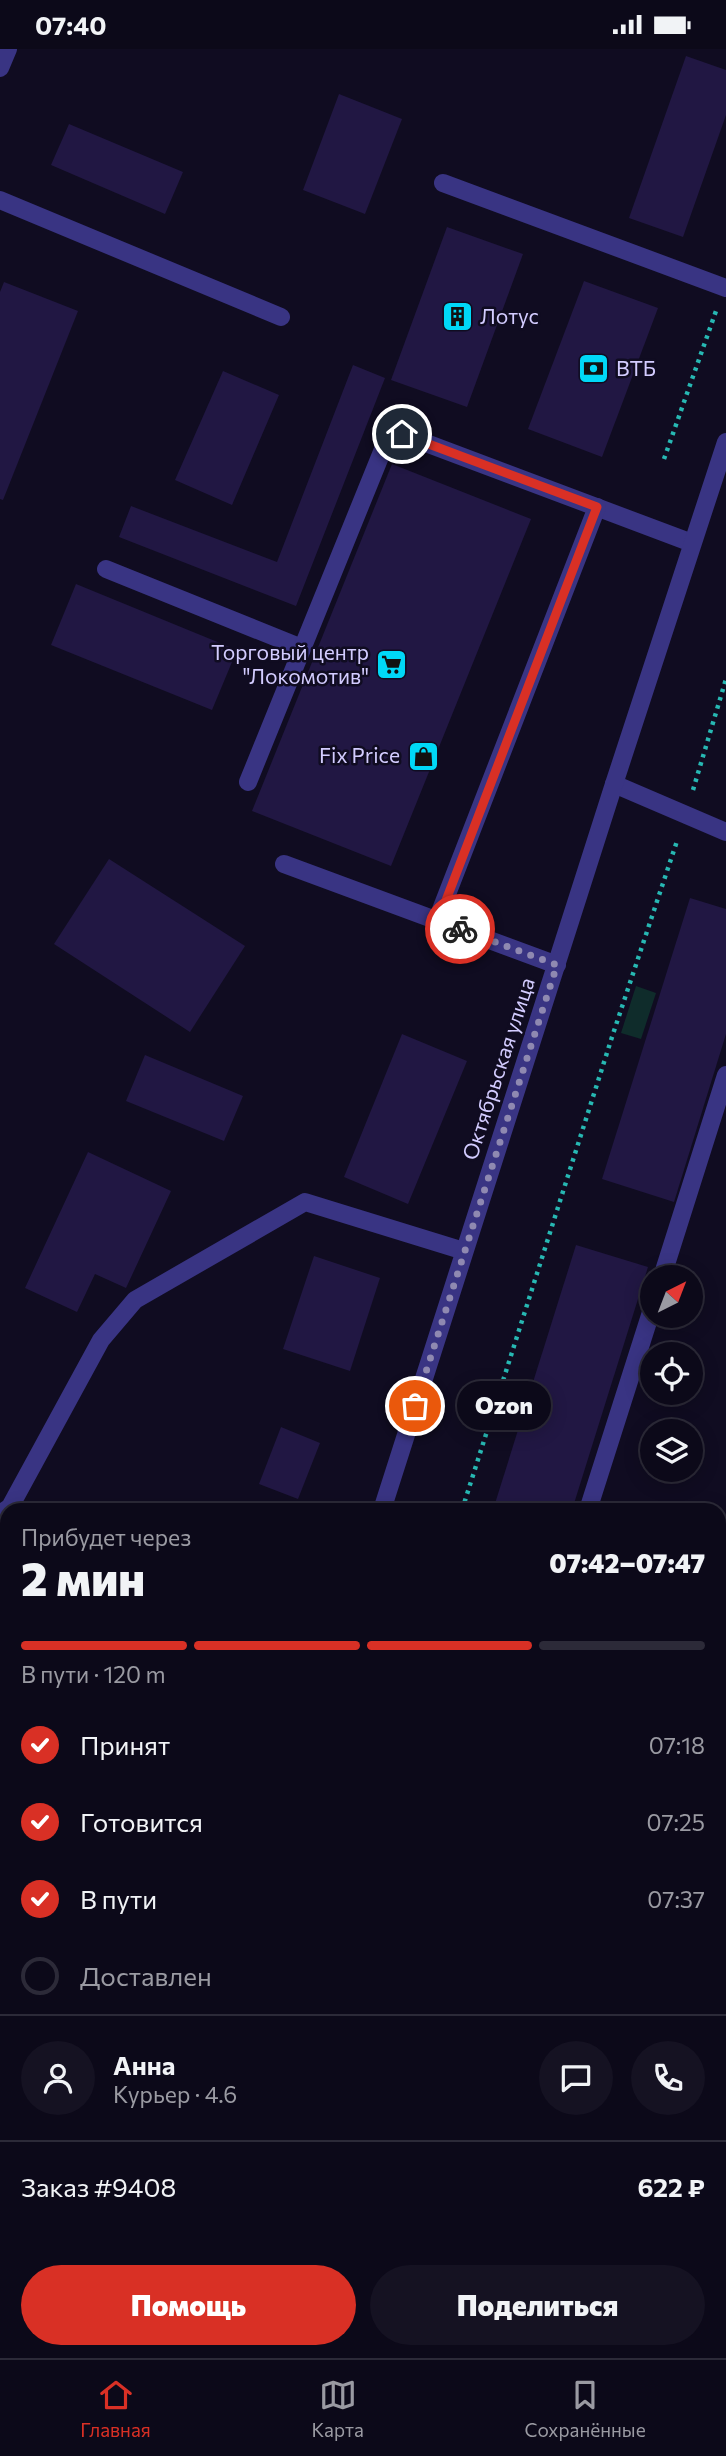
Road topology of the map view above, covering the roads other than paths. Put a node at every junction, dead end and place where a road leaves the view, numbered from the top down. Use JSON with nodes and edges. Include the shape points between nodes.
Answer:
{"nodes":[{"id":1,"x":8,"y":49,"type":"edge"},
{"id":2,"x":0,"y":68,"type":"edge"},
{"id":3,"x":443,"y":183,"type":"dead end"},
{"id":4,"x":0,"y":200,"type":"edge"},
{"id":5,"x":725,"y":288,"type":"edge"},
{"id":6,"x":281,"y":317,"type":"dead end"},
{"id":7,"x":726,"y":442,"type":"edge"},
{"id":8,"x":597,"y":507,"type":"junction"},
{"id":9,"x":692,"y":543,"type":"junction"},
{"id":10,"x":106,"y":569,"type":"dead end"},
{"id":11,"x":302,"y":649,"type":"junction"},
{"id":12,"x":248,"y":782,"type":"dead end"},
{"id":13,"x":614,"y":784,"type":"junction"},
{"id":14,"x":726,"y":832,"type":"edge"},
{"id":15,"x":284,"y":864,"type":"dead end"},
{"id":16,"x":438,"y":921,"type":"junction"},
{"id":17,"x":557,"y":965,"type":"junction"},
{"id":18,"x":726,"y":1075,"type":"edge"},
{"id":19,"x":464,"y":1251,"type":"junction"},
{"id":20,"x":666,"y":1265,"type":"edge"},
{"id":21,"x":646,"y":1328,"type":"edge"},
{"id":22,"x":12,"y":1503,"type":"edge"},
{"id":23,"x":384,"y":1503,"type":"edge"},
{"id":24,"x":590,"y":1503,"type":"edge"}],
"edges":[{"from":1,"to":2,"type":"street"},
{"from":3,"to":5,"type":"street"},
{"from":4,"to":6,"type":"street"},
{"from":7,"to":9,"type":"street","name":"Октябрьская улица"},
{"from":8,"to":9,"type":"street"},
{"from":8,"to":11,"type":"street","via":[[402,434],[386,442]]},
{"from":8,"to":16,"type":"street"},
{"from":9,"to":13,"type":"street","name":"Октябрьская улица"},
{"from":10,"to":11,"type":"street"},
{"from":11,"to":12,"type":"street"},
{"from":13,"to":14,"type":"street"},
{"from":13,"to":17,"type":"street","name":"Октябрьская улица"},
{"from":15,"to":16,"type":"street"},
{"from":16,"to":17,"type":"street"},
{"from":17,"to":19,"type":"street","name":"Октябрьская улица"},
{"from":18,"to":20,"type":"street"},
{"from":19,"to":22,"type":"street","via":[[305,1202],[135,1300],[101,1340]]},
{"from":19,"to":23,"type":"street","name":"Октябрьская улица"},
{"from":21,"to":24,"type":"street"}]}
